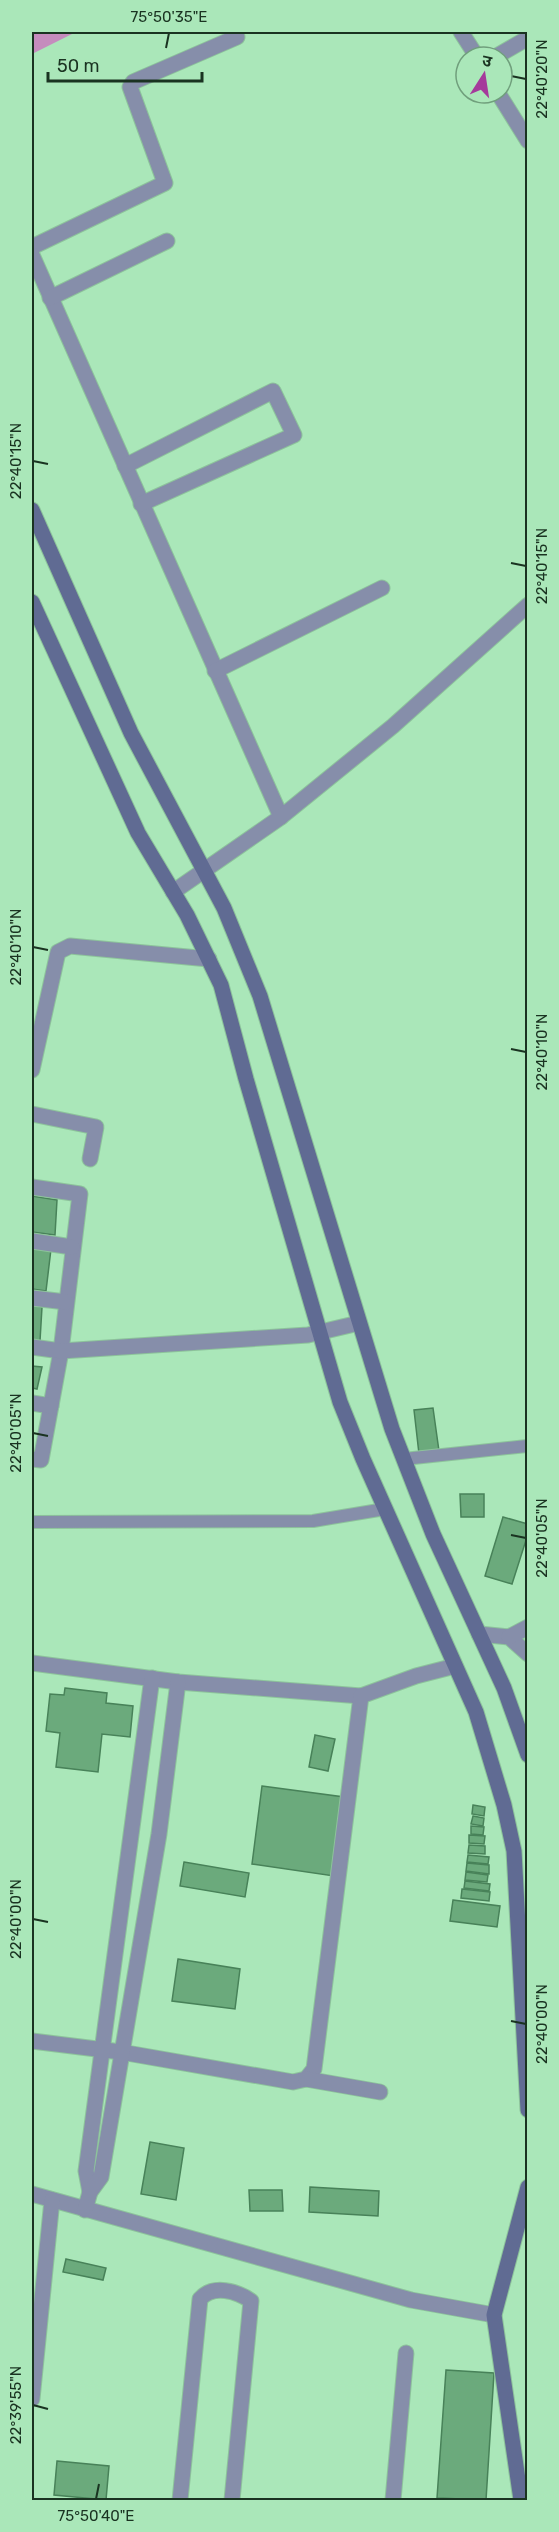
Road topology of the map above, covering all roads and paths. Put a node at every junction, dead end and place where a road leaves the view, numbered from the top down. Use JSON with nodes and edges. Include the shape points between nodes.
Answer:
{"nodes":[{"id":1,"x":461,"y":32,"type":"edge"},
{"id":2,"x":237,"y":38,"type":"dead end"},
{"id":3,"x":528,"y":38,"type":"edge"},
{"id":4,"x":469,"y":45,"type":"edge"},
{"id":5,"x":514,"y":46,"type":"edge"},
{"id":6,"x":506,"y":105,"type":"edge"},
{"id":7,"x":528,"y":141,"type":"edge"},
{"id":8,"x":167,"y":241,"type":"dead end"},
{"id":9,"x":32,"y":247,"type":"edge"},
{"id":10,"x":32,"y":255,"type":"edge"},
{"id":11,"x":50,"y":298,"type":"junction"},
{"id":12,"x":125,"y":466,"type":"junction"},
{"id":13,"x":141,"y":504,"type":"junction"},
{"id":14,"x":32,"y":510,"type":"edge"},
{"id":15,"x":382,"y":588,"type":"dead end"},
{"id":16,"x":32,"y":602,"type":"edge"},
{"id":17,"x":528,"y":605,"type":"edge"},
{"id":18,"x":215,"y":671,"type":"junction"},
{"id":19,"x":280,"y":817,"type":"junction"},
{"id":20,"x":204,"y":871,"type":"junction"},
{"id":21,"x":173,"y":891,"type":"junction"},
{"id":22,"x":209,"y":959,"type":"junction"},
{"id":23,"x":32,"y":1070,"type":"edge"},
{"id":24,"x":32,"y":1114,"type":"edge"},
{"id":25,"x":90,"y":1159,"type":"dead end"},
{"id":26,"x":32,"y":1187,"type":"edge"},
{"id":27,"x":32,"y":1241,"type":"edge"},
{"id":28,"x":72,"y":1247,"type":"junction"},
{"id":29,"x":32,"y":1298,"type":"edge"},
{"id":30,"x":66,"y":1302,"type":"junction"},
{"id":31,"x":359,"y":1323,"type":"junction"},
{"id":32,"x":319,"y":1332,"type":"junction"},
{"id":33,"x":32,"y":1347,"type":"edge"},
{"id":34,"x":61,"y":1351,"type":"junction"},
{"id":35,"x":32,"y":1403,"type":"edge"},
{"id":36,"x":51,"y":1406,"type":"junction"},
{"id":37,"x":527,"y":1446,"type":"edge"},
{"id":38,"x":32,"y":1459,"type":"edge"},
{"id":39,"x":404,"y":1459,"type":"junction"},
{"id":40,"x":385,"y":1509,"type":"junction"},
{"id":41,"x":32,"y":1522,"type":"edge"},
{"id":42,"x":528,"y":1627,"type":"edge"},
{"id":43,"x":479,"y":1634,"type":"junction"},
{"id":44,"x":509,"y":1637,"type":"junction"},
{"id":45,"x":528,"y":1654,"type":"edge"},
{"id":46,"x":32,"y":1663,"type":"edge"},
{"id":47,"x":455,"y":1666,"type":"junction"},
{"id":48,"x":152,"y":1678,"type":"junction"},
{"id":49,"x":178,"y":1682,"type":"junction"},
{"id":50,"x":361,"y":1696,"type":"junction"},
{"id":51,"x":528,"y":1755,"type":"edge"},
{"id":52,"x":32,"y":2041,"type":"edge"},
{"id":53,"x":102,"y":2049,"type":"junction"},
{"id":54,"x":121,"y":2052,"type":"junction"},
{"id":55,"x":306,"y":2079,"type":"junction"},
{"id":56,"x":380,"y":2092,"type":"dead end"},
{"id":57,"x":528,"y":2110,"type":"edge"},
{"id":58,"x":528,"y":2187,"type":"edge"},
{"id":59,"x":90,"y":2192,"type":"junction"},
{"id":60,"x":32,"y":2194,"type":"edge"},
{"id":61,"x":52,"y":2200,"type":"junction"},
{"id":62,"x":85,"y":2210,"type":"junction"},
{"id":63,"x":494,"y":2315,"type":"junction"},
{"id":64,"x":406,"y":2353,"type":"dead end"},
{"id":65,"x":32,"y":2399,"type":"edge"},
{"id":66,"x":180,"y":2500,"type":"edge"},
{"id":67,"x":232,"y":2500,"type":"edge"},
{"id":68,"x":393,"y":2500,"type":"edge"},
{"id":69,"x":521,"y":2500,"type":"edge"}],
"edges":[{"from":1,"to":4,"type":"street"},
{"from":2,"to":9,"type":"street","via":[[133,82],[130,87],[165,183]]},
{"from":3,"to":5,"type":"street"},
{"from":6,"to":7,"type":"street"},
{"from":8,"to":11,"type":"street"},
{"from":10,"to":11,"type":"street"},
{"from":11,"to":12,"type":"street"},
{"from":12,"to":13,"type":"street"},
{"from":12,"to":13,"type":"street","via":[[273,392],[294,435]]},
{"from":13,"to":18,"type":"street"},
{"from":14,"to":20,"type":"street","via":[[130,733]]},
{"from":15,"to":18,"type":"street"},
{"from":16,"to":21,"type":"street","via":[[138,833]]},
{"from":17,"to":19,"type":"street","via":[[393,726]]},
{"from":18,"to":19,"type":"street"},
{"from":19,"to":20,"type":"street"},
{"from":20,"to":21,"type":"street"},
{"from":20,"to":31,"type":"street","via":[[224,908],[260,996]]},
{"from":21,"to":22,"type":"street"},
{"from":22,"to":23,"type":"street","via":[[70,946],[58,952]]},
{"from":22,"to":32,"type":"street","via":[[222,985]]},
{"from":24,"to":25,"type":"street","via":[[96,1127]]},
{"from":26,"to":28,"type":"street","via":[[80,1194]]},
{"from":27,"to":28,"type":"street"},
{"from":28,"to":30,"type":"street"},
{"from":29,"to":30,"type":"street"},
{"from":30,"to":34,"type":"street"},
{"from":31,"to":32,"type":"street"},
{"from":31,"to":39,"type":"street"},
{"from":32,"to":34,"type":"street"},
{"from":32,"to":40,"type":"street","via":[[340,1402]]},
{"from":33,"to":34,"type":"street"},
{"from":34,"to":36,"type":"street"},
{"from":35,"to":36,"type":"street"},
{"from":36,"to":38,"type":"street","via":[[41,1460]]},
{"from":37,"to":39,"type":"lane"},
{"from":39,"to":43,"type":"street"},
{"from":40,"to":41,"type":"lane","via":[[313,1521]]},
{"from":40,"to":47,"type":"street"},
{"from":42,"to":44,"type":"street"},
{"from":43,"to":44,"type":"street"},
{"from":43,"to":51,"type":"street"},
{"from":44,"to":45,"type":"street"},
{"from":46,"to":48,"type":"street"},
{"from":47,"to":50,"type":"street"},
{"from":47,"to":57,"type":"street","via":[[476,1712],[514,1851]]},
{"from":48,"to":49,"type":"street"},
{"from":48,"to":53,"type":"street"},
{"from":49,"to":50,"type":"street"},
{"from":49,"to":54,"type":"street","via":[[159,1834]]},
{"from":50,"to":55,"type":"street","via":[[314,2069]]},
{"from":52,"to":53,"type":"street"},
{"from":53,"to":54,"type":"street"},
{"from":53,"to":59,"type":"street","via":[[86,2170]]},
{"from":54,"to":55,"type":"street","via":[[293,2082]]},
{"from":54,"to":59,"type":"street","via":[[102,2177]]},
{"from":55,"to":56,"type":"street"},
{"from":58,"to":63,"type":"street"},
{"from":59,"to":62,"type":"street"},
{"from":60,"to":61,"type":"street"},
{"from":61,"to":62,"type":"street"},
{"from":61,"to":65,"type":"street"},
{"from":62,"to":63,"type":"street","via":[[411,2300]]},
{"from":63,"to":69,"type":"street"},
{"from":64,"to":68,"type":"street"},
{"from":66,"to":67,"type":"street","via":[[200,2299],[206,2292],[217,2290],[251,2301]]}]}
